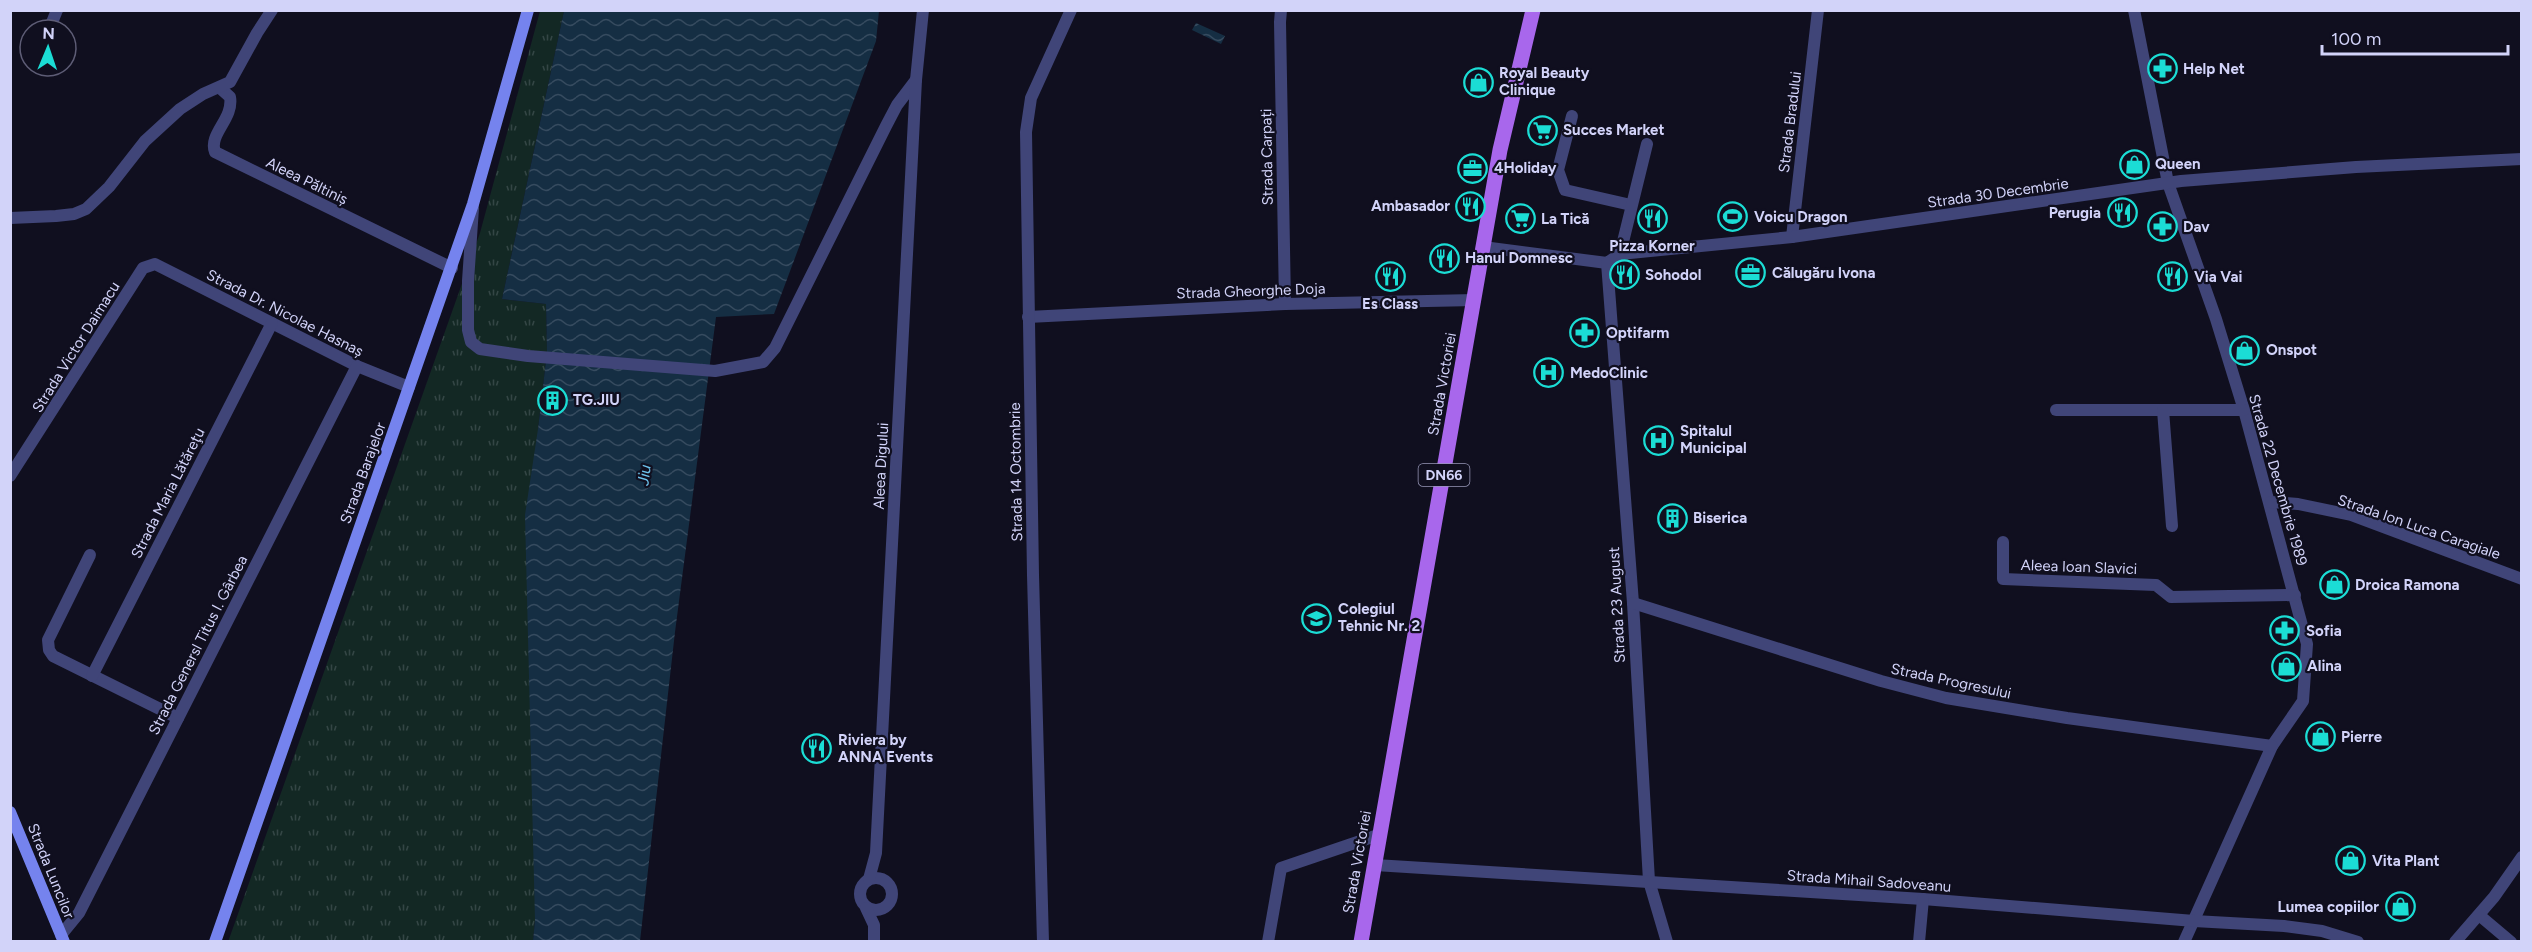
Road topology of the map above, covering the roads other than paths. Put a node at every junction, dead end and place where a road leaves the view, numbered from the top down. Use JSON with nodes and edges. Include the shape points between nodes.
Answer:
{"nodes":[{"id":1,"x":272,"y":10,"type":"edge"},
{"id":2,"x":528,"y":10,"type":"edge"},
{"id":3,"x":923,"y":10,"type":"edge"},
{"id":4,"x":1071,"y":10,"type":"edge"},
{"id":5,"x":1281,"y":10,"type":"edge"},
{"id":6,"x":1533,"y":10,"type":"edge"},
{"id":7,"x":1818,"y":10,"type":"edge"},
{"id":8,"x":2134,"y":10,"type":"edge"},
{"id":9,"x":916,"y":80,"type":"junction"},
{"id":10,"x":220,"y":88,"type":"junction"},
{"id":11,"x":1572,"y":116,"type":"dead end"},
{"id":12,"x":1647,"y":144,"type":"dead end"},
{"id":13,"x":2522,"y":159,"type":"edge"},
{"id":14,"x":2168,"y":183,"type":"junction"},
{"id":15,"x":473,"y":204,"type":"junction"},
{"id":16,"x":1631,"y":205,"type":"junction"},
{"id":17,"x":10,"y":218,"type":"edge"},
{"id":18,"x":1792,"y":237,"type":"junction"},
{"id":19,"x":1483,"y":247,"type":"junction"},
{"id":20,"x":1620,"y":254,"type":"junction"},
{"id":21,"x":1607,"y":263,"type":"junction"},
{"id":22,"x":149,"y":265,"type":"joint"},
{"id":23,"x":452,"y":268,"type":"junction"},
{"id":24,"x":1475,"y":300,"type":"junction"},
{"id":25,"x":1284,"y":304,"type":"junction"},
{"id":26,"x":1028,"y":317,"type":"junction"},
{"id":27,"x":272,"y":323,"type":"junction"},
{"id":28,"x":357,"y":366,"type":"junction"},
{"id":29,"x":410,"y":387,"type":"junction"},
{"id":30,"x":2056,"y":410,"type":"dead end"},
{"id":31,"x":2163,"y":410,"type":"junction"},
{"id":32,"x":2244,"y":410,"type":"junction"},
{"id":33,"x":10,"y":476,"type":"edge"},
{"id":34,"x":2271,"y":502,"type":"junction"},
{"id":35,"x":2172,"y":525,"type":"dead end"},
{"id":36,"x":2003,"y":542,"type":"dead end"},
{"id":37,"x":90,"y":555,"type":"dead end"},
{"id":38,"x":2522,"y":579,"type":"edge"},
{"id":39,"x":2295,"y":595,"type":"junction"},
{"id":40,"x":1633,"y":603,"type":"junction"},
{"id":41,"x":92,"y":676,"type":"junction"},
{"id":42,"x":178,"y":718,"type":"junction"},
{"id":43,"x":2272,"y":746,"type":"junction"},
{"id":44,"x":10,"y":812,"type":"edge"},
{"id":45,"x":1381,"y":834,"type":"junction"},
{"id":46,"x":876,"y":853,"type":"junction"},
{"id":47,"x":2522,"y":857,"type":"edge"},
{"id":48,"x":1375,"y":865,"type":"junction"},
{"id":49,"x":869,"y":879,"type":"junction"},
{"id":50,"x":886,"y":881,"type":"junction"},
{"id":51,"x":1649,"y":881,"type":"junction"},
{"id":52,"x":1923,"y":899,"type":"junction"},
{"id":53,"x":889,"y":904,"type":"junction"},
{"id":54,"x":866,"y":908,"type":"junction"},
{"id":55,"x":2479,"y":915,"type":"junction"},
{"id":56,"x":2194,"y":921,"type":"junction"},
{"id":57,"x":874,"y":925,"type":"junction"},
{"id":58,"x":63,"y":938,"type":"edge"},
{"id":59,"x":215,"y":942,"type":"edge"},
{"id":60,"x":874,"y":942,"type":"edge"},
{"id":61,"x":1043,"y":942,"type":"edge"},
{"id":62,"x":1268,"y":942,"type":"edge"},
{"id":63,"x":1361,"y":942,"type":"edge"},
{"id":64,"x":1667,"y":942,"type":"edge"},
{"id":65,"x":1919,"y":942,"type":"edge"},
{"id":66,"x":2184,"y":942,"type":"edge"},
{"id":67,"x":2358,"y":942,"type":"edge"},
{"id":68,"x":2455,"y":942,"type":"edge"},
{"id":69,"x":2511,"y":942,"type":"edge"}],
"edges":[{"from":1,"to":10,"type":"street","via":[[230,82]]},
{"from":2,"to":15,"type":"main road","name":"Strada Barajelor"},
{"from":3,"to":9,"type":"street","name":"Aleea Digului"},
{"from":4,"to":26,"type":"street","name":"Strada 14 Octombrie","via":[[1031,99],[1028,115]]},
{"from":5,"to":25,"type":"street","name":"Strada Carpați"},
{"from":6,"to":19,"type":"main road","name":"Strada Victoriei","number":"DN66","via":[[1504,127]]},
{"from":7,"to":18,"type":"street","name":"Strada Bradului"},
{"from":8,"to":14,"type":"street","name":"Strada 22 Decembrie 1989"},
{"from":9,"to":15,"type":"street","via":[[897,105],[775,348],[763,362],[715,372],[480,349],[471,342],[468,330]]},
{"from":9,"to":46,"type":"street","name":"Aleea Digului"},
{"from":10,"to":17,"type":"street","via":[[180,109],[145,141],[86,209],[57,216]]},
{"from":10,"to":23,"type":"street","name":"Aleea Păltiniș","via":[[231,103],[227,119],[213,142],[215,152]]},
{"from":11,"to":16,"type":"street","via":[[1558,170],[1565,190]]},
{"from":12,"to":16,"type":"street"},
{"from":13,"to":14,"type":"street","name":"Strada 30 Decembrie","via":[[2356,167]]},
{"from":14,"to":18,"type":"street","name":"Strada 30 Decembrie"},
{"from":14,"to":32,"type":"street","name":"Strada 22 Decembrie 1989"},
{"from":15,"to":23,"type":"main road","name":"Strada Barajelor"},
{"from":16,"to":20,"type":"street"},
{"from":18,"to":20,"type":"street","name":"Strada 30 Decembrie"},
{"from":19,"to":21,"type":"street"},
{"from":19,"to":24,"type":"main road","name":"Strada Victoriei","number":"DN66"},
{"from":20,"to":21,"type":"street","name":"Strada 30 Decembrie"},
{"from":21,"to":40,"type":"street","name":"Strada 23 August"},
{"from":22,"to":27,"type":"street","name":"Strada Dr. Nicolae Hasnaș","via":[[155,264]]},
{"from":22,"to":33,"type":"street","name":"Strada Victor Daimacu","via":[[143,268]]},
{"from":23,"to":29,"type":"main road","name":"Strada Barajelor"},
{"from":24,"to":25,"type":"street","name":"Strada Gheorghe Doja"},
{"from":24,"to":45,"type":"main road","name":"Strada Victoriei","number":"DN66"},
{"from":25,"to":26,"type":"street","name":"Strada Gheorghe Doja"},
{"from":26,"to":61,"type":"street","name":"Strada 14 Octombrie"},
{"from":27,"to":28,"type":"street","name":"Strada Dr. Nicolae Hasnaș"},
{"from":27,"to":41,"type":"street","name":"Strada Maria Lătăreţu"},
{"from":28,"to":29,"type":"street","name":"Strada Dr. Nicolae Hasnaș"},
{"from":28,"to":42,"type":"street","name":"Strada Genersl Titus I. Gârbea"},
{"from":29,"to":59,"type":"main road","name":"Strada Barajelor"},
{"from":30,"to":31,"type":"street"},
{"from":31,"to":32,"type":"street"},
{"from":31,"to":35,"type":"street"},
{"from":32,"to":34,"type":"street","name":"Strada 22 Decembrie 1989"},
{"from":34,"to":38,"type":"street","name":"Strada Ion Luca Caragiale","via":[[2350,515]]},
{"from":34,"to":39,"type":"street","name":"Strada 22 Decembrie 1989"},
{"from":36,"to":39,"type":"street","name":"Aleea Ioan Slavici","via":[[2003,579],[2156,585],[2171,597]]},
{"from":37,"to":41,"type":"street","via":[[48,640],[48,650]]},
{"from":39,"to":43,"type":"street","name":"Strada 22 Decembrie 1989","via":[[2307,644],[2303,701]]},
{"from":40,"to":43,"type":"street","name":"Strada Progresului","via":[[1946,698]]},
{"from":40,"to":51,"type":"street","name":"Strada 23 August"},
{"from":41,"to":42,"type":"street"},
{"from":42,"to":58,"type":"street","name":"Strada Genersl Titus I. Gârbea"},
{"from":43,"to":56,"type":"street","name":"Strada 22 Decembrie 1989"},
{"from":44,"to":58,"type":"main road","name":"Strada Luncilor"},
{"from":45,"to":48,"type":"main road","name":"Strada Victoriei","number":"DN66"},
{"from":45,"to":62,"type":"street","via":[[1281,868]]},
{"from":46,"to":49,"type":"street","name":"Aleea Digului"},
{"from":46,"to":50,"type":"street","name":"Aleea Digului"},
{"from":47,"to":55,"type":"street"},
{"from":48,"to":51,"type":"street","name":"Strada Mihail Sadoveanu"},
{"from":48,"to":63,"type":"main road","name":"Strada Victoriei","number":"DN66"},
{"from":49,"to":50,"type":"street","via":[[878,877]]},
{"from":49,"to":54,"type":"street","via":[[859,892]]},
{"from":50,"to":53,"type":"street","via":[[893,896]]},
{"from":51,"to":52,"type":"street","name":"Strada Mihail Sadoveanu"},
{"from":51,"to":64,"type":"street","name":"Strada 23 August"},
{"from":52,"to":56,"type":"street","name":"Strada Mihail Sadoveanu"},
{"from":52,"to":65,"type":"street"},
{"from":53,"to":54,"type":"street","via":[[882,910]]},
{"from":53,"to":57,"type":"street"},
{"from":54,"to":57,"type":"street"},
{"from":55,"to":68,"type":"street"},
{"from":55,"to":69,"type":"street"},
{"from":56,"to":66,"type":"street","name":"Strada 22 Decembrie 1989"},
{"from":56,"to":67,"type":"street","name":"Strada Mihail Sadoveanu","via":[[2307,928]]},
{"from":57,"to":60,"type":"street"}]}
